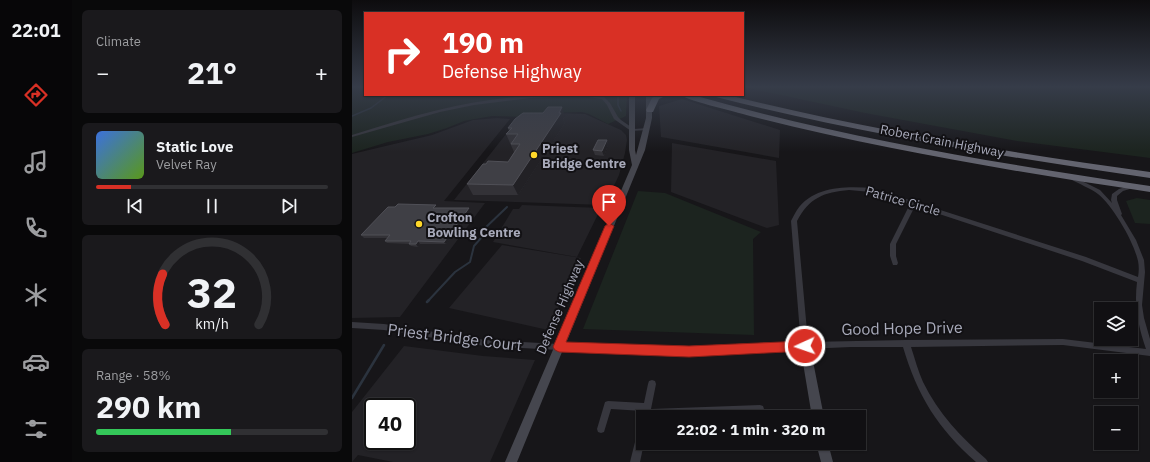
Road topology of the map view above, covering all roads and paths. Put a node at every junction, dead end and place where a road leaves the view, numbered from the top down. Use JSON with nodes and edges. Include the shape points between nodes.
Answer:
{"nodes":[{"id":1,"x":451,"y":109,"type":"edge"},
{"id":2,"x":611,"y":109,"type":"edge"},
{"id":3,"x":632,"y":109,"type":"edge"},
{"id":4,"x":736,"y":109,"type":"edge"},
{"id":5,"x":775,"y":109,"type":"edge"},
{"id":6,"x":650,"y":110,"type":"edge"},
{"id":7,"x":647,"y":129,"type":"junction"},
{"id":8,"x":633,"y":130,"type":"junction"},
{"id":9,"x":352,"y":136,"type":"edge"},
{"id":10,"x":635,"y":164,"type":"junction"},
{"id":11,"x":1150,"y":175,"type":"edge"},
{"id":12,"x":1069,"y":177,"type":"junction"},
{"id":13,"x":1132,"y":187,"type":"junction"},
{"id":14,"x":1150,"y":189,"type":"edge"},
{"id":15,"x":914,"y":203,"type":"junction"},
{"id":16,"x":1122,"y":221,"type":"junction"},
{"id":17,"x":895,"y":263,"type":"dead end"},
{"id":18,"x":1140,"y":280,"type":"junction"},
{"id":19,"x":352,"y":326,"type":"edge"},
{"id":20,"x":906,"y":343,"type":"junction"},
{"id":21,"x":805,"y":346,"type":"junction"},
{"id":22,"x":559,"y":347,"type":"junction"},
{"id":23,"x":1150,"y":349,"type":"edge"},
{"id":24,"x":1150,"y":353,"type":"edge"},
{"id":25,"x":652,"y":384,"type":"dead end"},
{"id":26,"x":760,"y":409,"type":"dead end"},
{"id":27,"x":647,"y":410,"type":"edge"},
{"id":28,"x":732,"y":410,"type":"edge"},
{"id":29,"x":817,"y":410,"type":"edge"},
{"id":30,"x":636,"y":411,"type":"edge"},
{"id":31,"x":601,"y":429,"type":"dead end"},
{"id":32,"x":638,"y":450,"type":"edge"},
{"id":33,"x":824,"y":450,"type":"edge"},
{"id":34,"x":511,"y":462,"type":"edge"},
{"id":35,"x":635,"y":462,"type":"edge"},
{"id":36,"x":827,"y":462,"type":"edge"},
{"id":37,"x":983,"y":462,"type":"edge"}],
"edges":[{"from":1,"to":9,"type":"street"},
{"from":2,"to":8,"type":"street","via":[[616,118]]},
{"from":3,"to":8,"type":"main road"},
{"from":4,"to":12,"type":"highway","name":"Robert Crain Highway","via":[[949,157]]},
{"from":5,"to":11,"type":"highway","name":"Robert Crain Highway","via":[[910,138]]},
{"from":6,"to":7,"type":"main road","name":"Defense Highway"},
{"from":7,"to":8,"type":"street"},
{"from":7,"to":10,"type":"main road","name":"Defense Highway","via":[[642,150]]},
{"from":8,"to":10,"type":"main road","via":[[632,150]]},
{"from":10,"to":22,"type":"main road","name":"Defense Highway"},
{"from":12,"to":13,"type":"highway","name":"Robert Crain Highway"},
{"from":12,"to":16,"type":"street","via":[[1102,195]]},
{"from":13,"to":14,"type":"highway","name":"Robert Crain Highway"},
{"from":13,"to":16,"type":"street","via":[[1121,190],[1114,196]]},
{"from":15,"to":17,"type":"street","via":[[893,244]]},
{"from":15,"to":18,"type":"street","name":"Patrice Circle"},
{"from":15,"to":21,"type":"street","name":"Patrice Circle","via":[[884,193],[857,188],[831,190],[819,194],[802,206],[794,221],[794,232]]},
{"from":16,"to":18,"type":"street","via":[[1141,260]]},
{"from":18,"to":23,"type":"street","via":[[1140,315]]},
{"from":19,"to":22,"type":"street","name":"Priest Bridge Court","via":[[384,328],[485,343]]},
{"from":20,"to":21,"type":"street","name":"Good Hope Drive"},
{"from":20,"to":24,"type":"street","name":"Good Hope Drive","via":[[1063,342]]},
{"from":20,"to":37,"type":"street","via":[[916,374],[934,409],[964,445]]},
{"from":21,"to":22,"type":"main road","name":"Good Hope Drive","via":[[689,351]]},
{"from":21,"to":29,"type":"main road"},
{"from":22,"to":34,"type":"main road","name":"Defense Highway"},
{"from":25,"to":27,"type":"street"},
{"from":26,"to":28,"type":"street"},
{"from":30,"to":31,"type":"street","via":[[608,406]]},
{"from":32,"to":35,"type":"street"},
{"from":33,"to":36,"type":"main road"}]}
